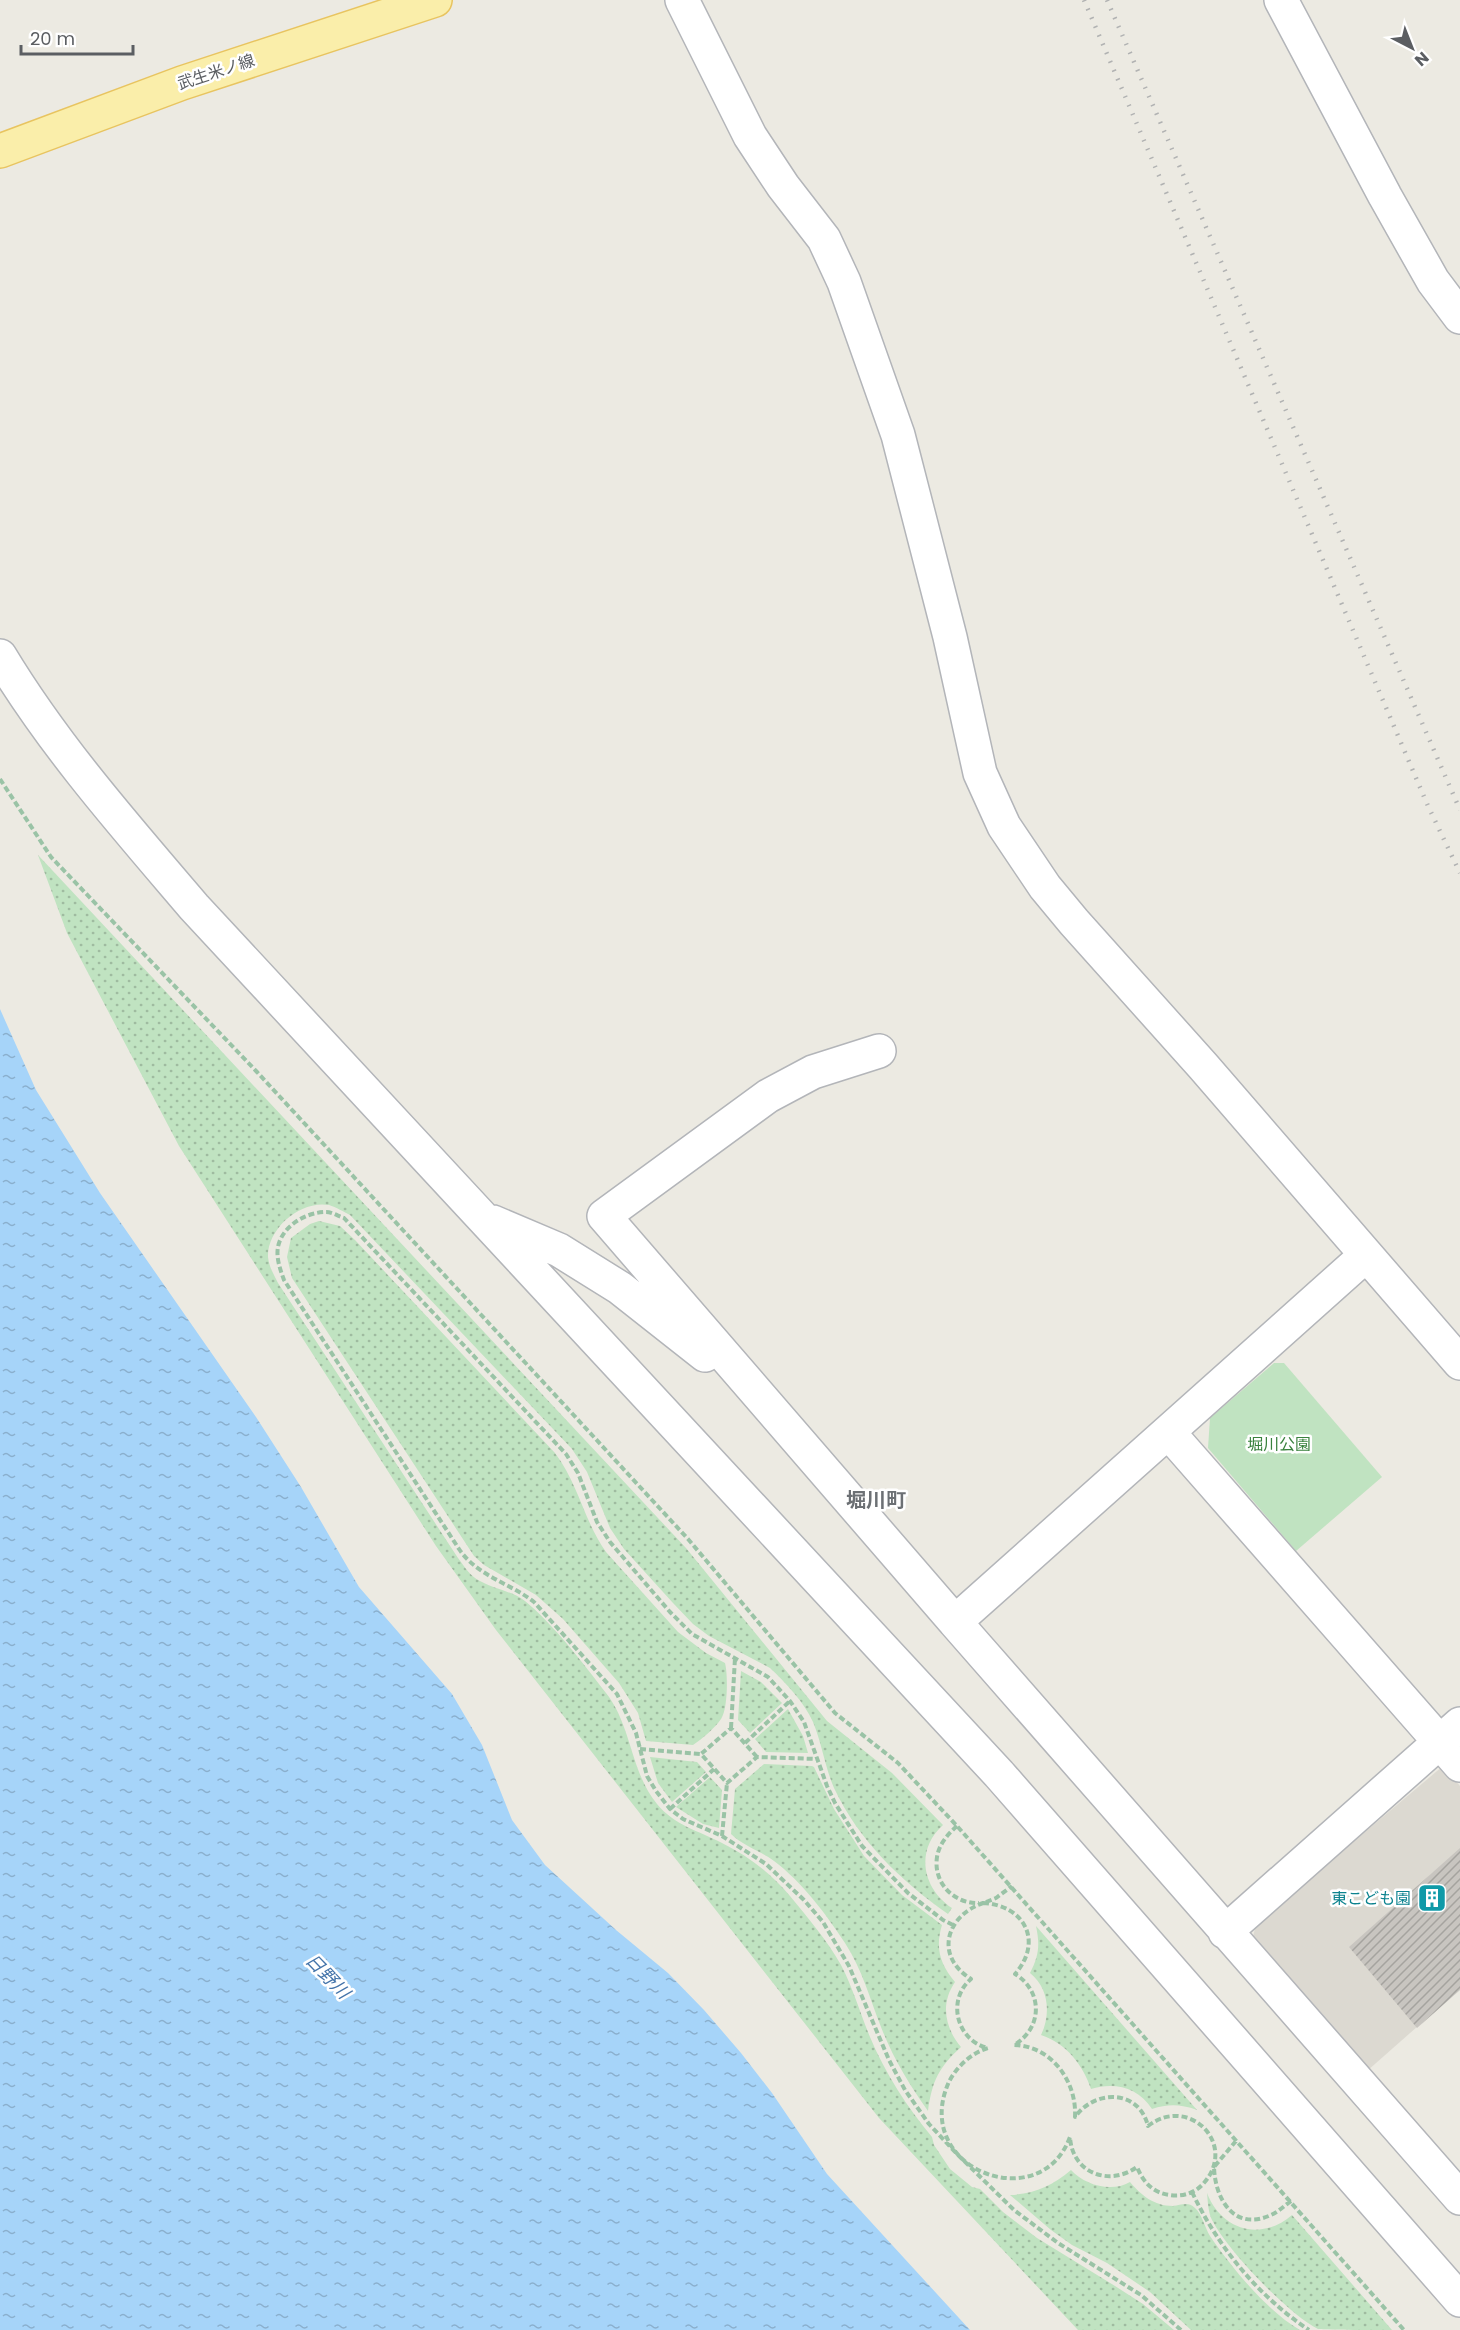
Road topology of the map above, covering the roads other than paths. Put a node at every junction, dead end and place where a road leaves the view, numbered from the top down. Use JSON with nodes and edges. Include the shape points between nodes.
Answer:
{"nodes":[{"id":1,"x":435,"y":0,"type":"edge"},
{"id":2,"x":682,"y":0,"type":"edge"},
{"id":3,"x":1281,"y":0,"type":"edge"},
{"id":4,"x":0,"y":150,"type":"edge"},
{"id":5,"x":1460,"y":317,"type":"edge"},
{"id":6,"x":0,"y":656,"type":"edge"},
{"id":7,"x":879,"y":1051,"type":"dead end"},
{"id":8,"x":483,"y":1217,"type":"junction"},
{"id":9,"x":1365,"y":1256,"type":"junction"},
{"id":10,"x":1460,"y":1364,"type":"edge"},
{"id":11,"x":775,"y":1414,"type":"junction"},
{"id":12,"x":1169,"y":1433,"type":"junction"},
{"id":13,"x":955,"y":1622,"type":"junction"},
{"id":14,"x":1453,"y":1743,"type":"edge"},
{"id":15,"x":1225,"y":1932,"type":"junction"},
{"id":16,"x":1460,"y":2198,"type":"edge"},
{"id":17,"x":1460,"y":2300,"type":"edge"}],
"edges":[{"from":1,"to":4,"type":"main road","name":"武生米ノ線","via":[[182,83]]},
{"from":2,"to":9,"type":"street","via":[[750,136],[824,239],[844,282],[898,435],[981,773],[1004,826],[1074,922]]},
{"from":3,"to":5,"type":"street","via":[[1433,281]]},
{"from":6,"to":8,"type":"street","via":[[88,783],[194,907]]},
{"from":7,"to":11,"type":"street","via":[[813,1072],[768,1096],[604,1216]]},
{"from":8,"to":11,"type":"street","via":[[559,1250],[620,1288]]},
{"from":8,"to":17,"type":"street","via":[[999,1774]]},
{"from":9,"to":10,"type":"street"},
{"from":9,"to":12,"type":"street"},
{"from":11,"to":13,"type":"street"},
{"from":12,"to":13,"type":"street"},
{"from":12,"to":14,"type":"street"},
{"from":13,"to":15,"type":"street"},
{"from":14,"to":15,"type":"street"},
{"from":15,"to":16,"type":"street"}]}
